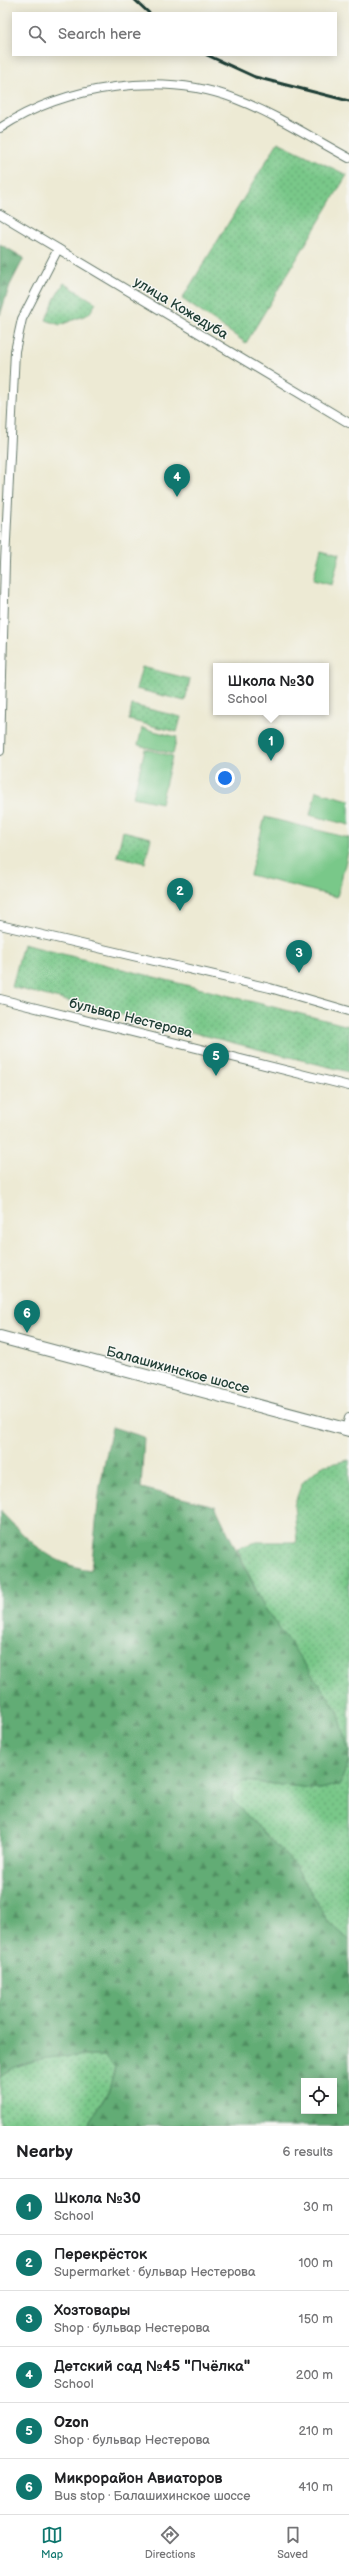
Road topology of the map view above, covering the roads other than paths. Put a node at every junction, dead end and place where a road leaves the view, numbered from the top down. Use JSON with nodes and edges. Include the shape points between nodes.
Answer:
{"nodes":[{"id":1,"x":0,"y":128,"type":"edge"},
{"id":2,"x":349,"y":158,"type":"edge"},
{"id":3,"x":0,"y":214,"type":"edge"},
{"id":4,"x":58,"y":249,"type":"junction"},
{"id":5,"x":349,"y":423,"type":"edge"},
{"id":6,"x":0,"y":751,"type":"edge"},
{"id":7,"x":0,"y":925,"type":"edge"},
{"id":8,"x":0,"y":999,"type":"edge"},
{"id":9,"x":349,"y":1011,"type":"edge"},
{"id":10,"x":349,"y":1086,"type":"edge"},
{"id":11,"x":0,"y":1338,"type":"edge"},
{"id":12,"x":348,"y":1426,"type":"edge"}],
"edges":[{"from":1,"to":2,"type":"street","via":[[39,108],[84,93],[112,88],[159,85],[210,91],[236,99]]},
{"from":3,"to":4,"type":"street","name":"улица Кожедуба"},
{"from":4,"to":5,"type":"street","name":"улица Кожедуба"},
{"from":4,"to":6,"type":"street","via":[[22,319],[15,351],[5,562]]},
{"from":7,"to":9,"type":"street","via":[[263,987]]},
{"from":8,"to":10,"type":"street","name":"бульвар Нестерова"},
{"from":11,"to":12,"type":"main road","name":"Балашихинское шоссе"}]}
